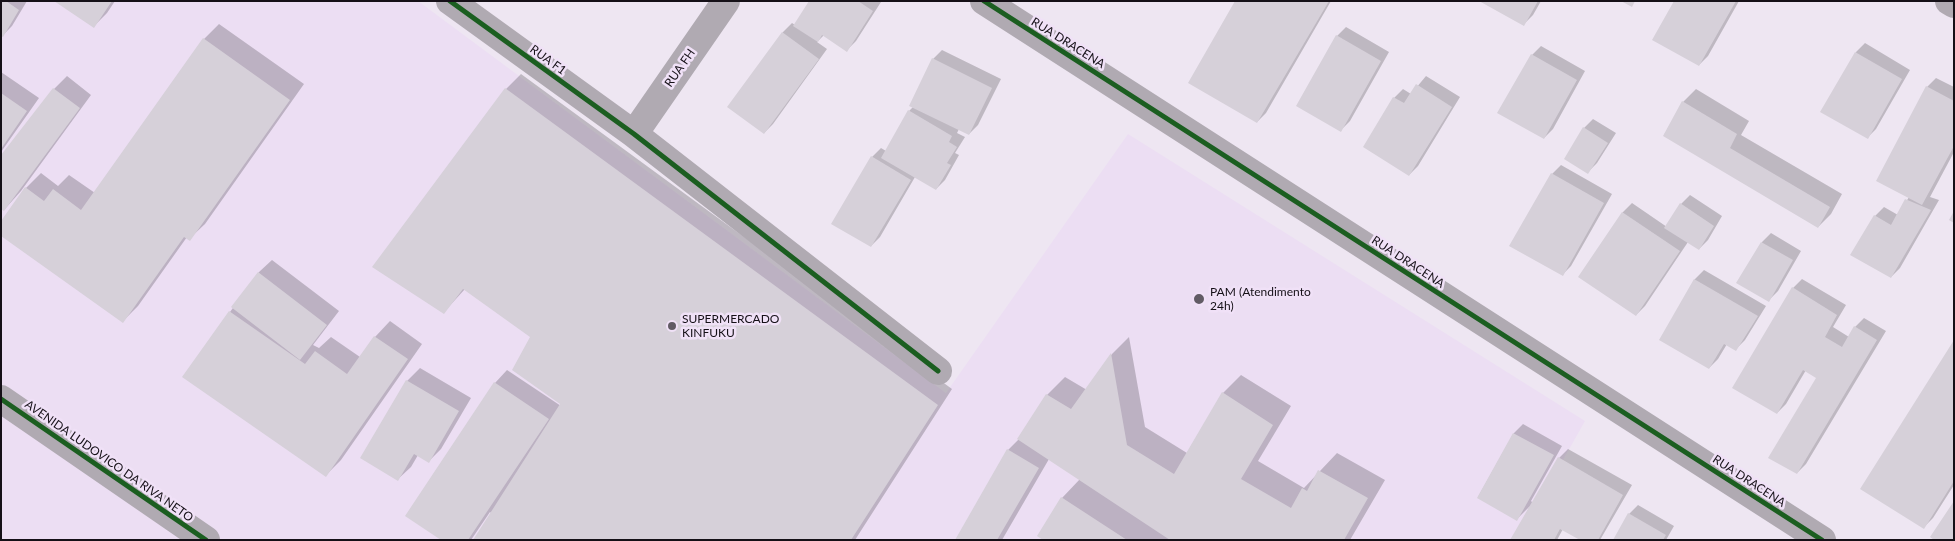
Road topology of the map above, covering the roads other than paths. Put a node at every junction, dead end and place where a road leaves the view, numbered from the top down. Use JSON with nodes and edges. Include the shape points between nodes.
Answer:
{"nodes":[{"id":1,"x":450,"y":1,"type":"edge"},
{"id":2,"x":726,"y":1,"type":"edge"},
{"id":3,"x":984,"y":1,"type":"edge"},
{"id":4,"x":1949,"y":1,"type":"edge"},
{"id":5,"x":1954,"y":4,"type":"edge"},
{"id":6,"x":634,"y":134,"type":"junction"},
{"id":7,"x":938,"y":371,"type":"dead end"},
{"id":8,"x":8,"y":410,"type":"edge"},
{"id":9,"x":206,"y":540,"type":"edge"},
{"id":10,"x":1822,"y":540,"type":"edge"}],
"edges":[{"from":1,"to":6,"type":"street","name":"RUA F1"},
{"from":2,"to":6,"type":"street","name":"RUA FH"},
{"from":3,"to":10,"type":"street","name":"RUA DRACENA"},
{"from":4,"to":5,"type":"street"},
{"from":6,"to":7,"type":"street","name":"RUA F1"},
{"from":8,"to":9,"type":"street","name":"AVENIDA LUDOVICO DA RIVA NETO"}]}
